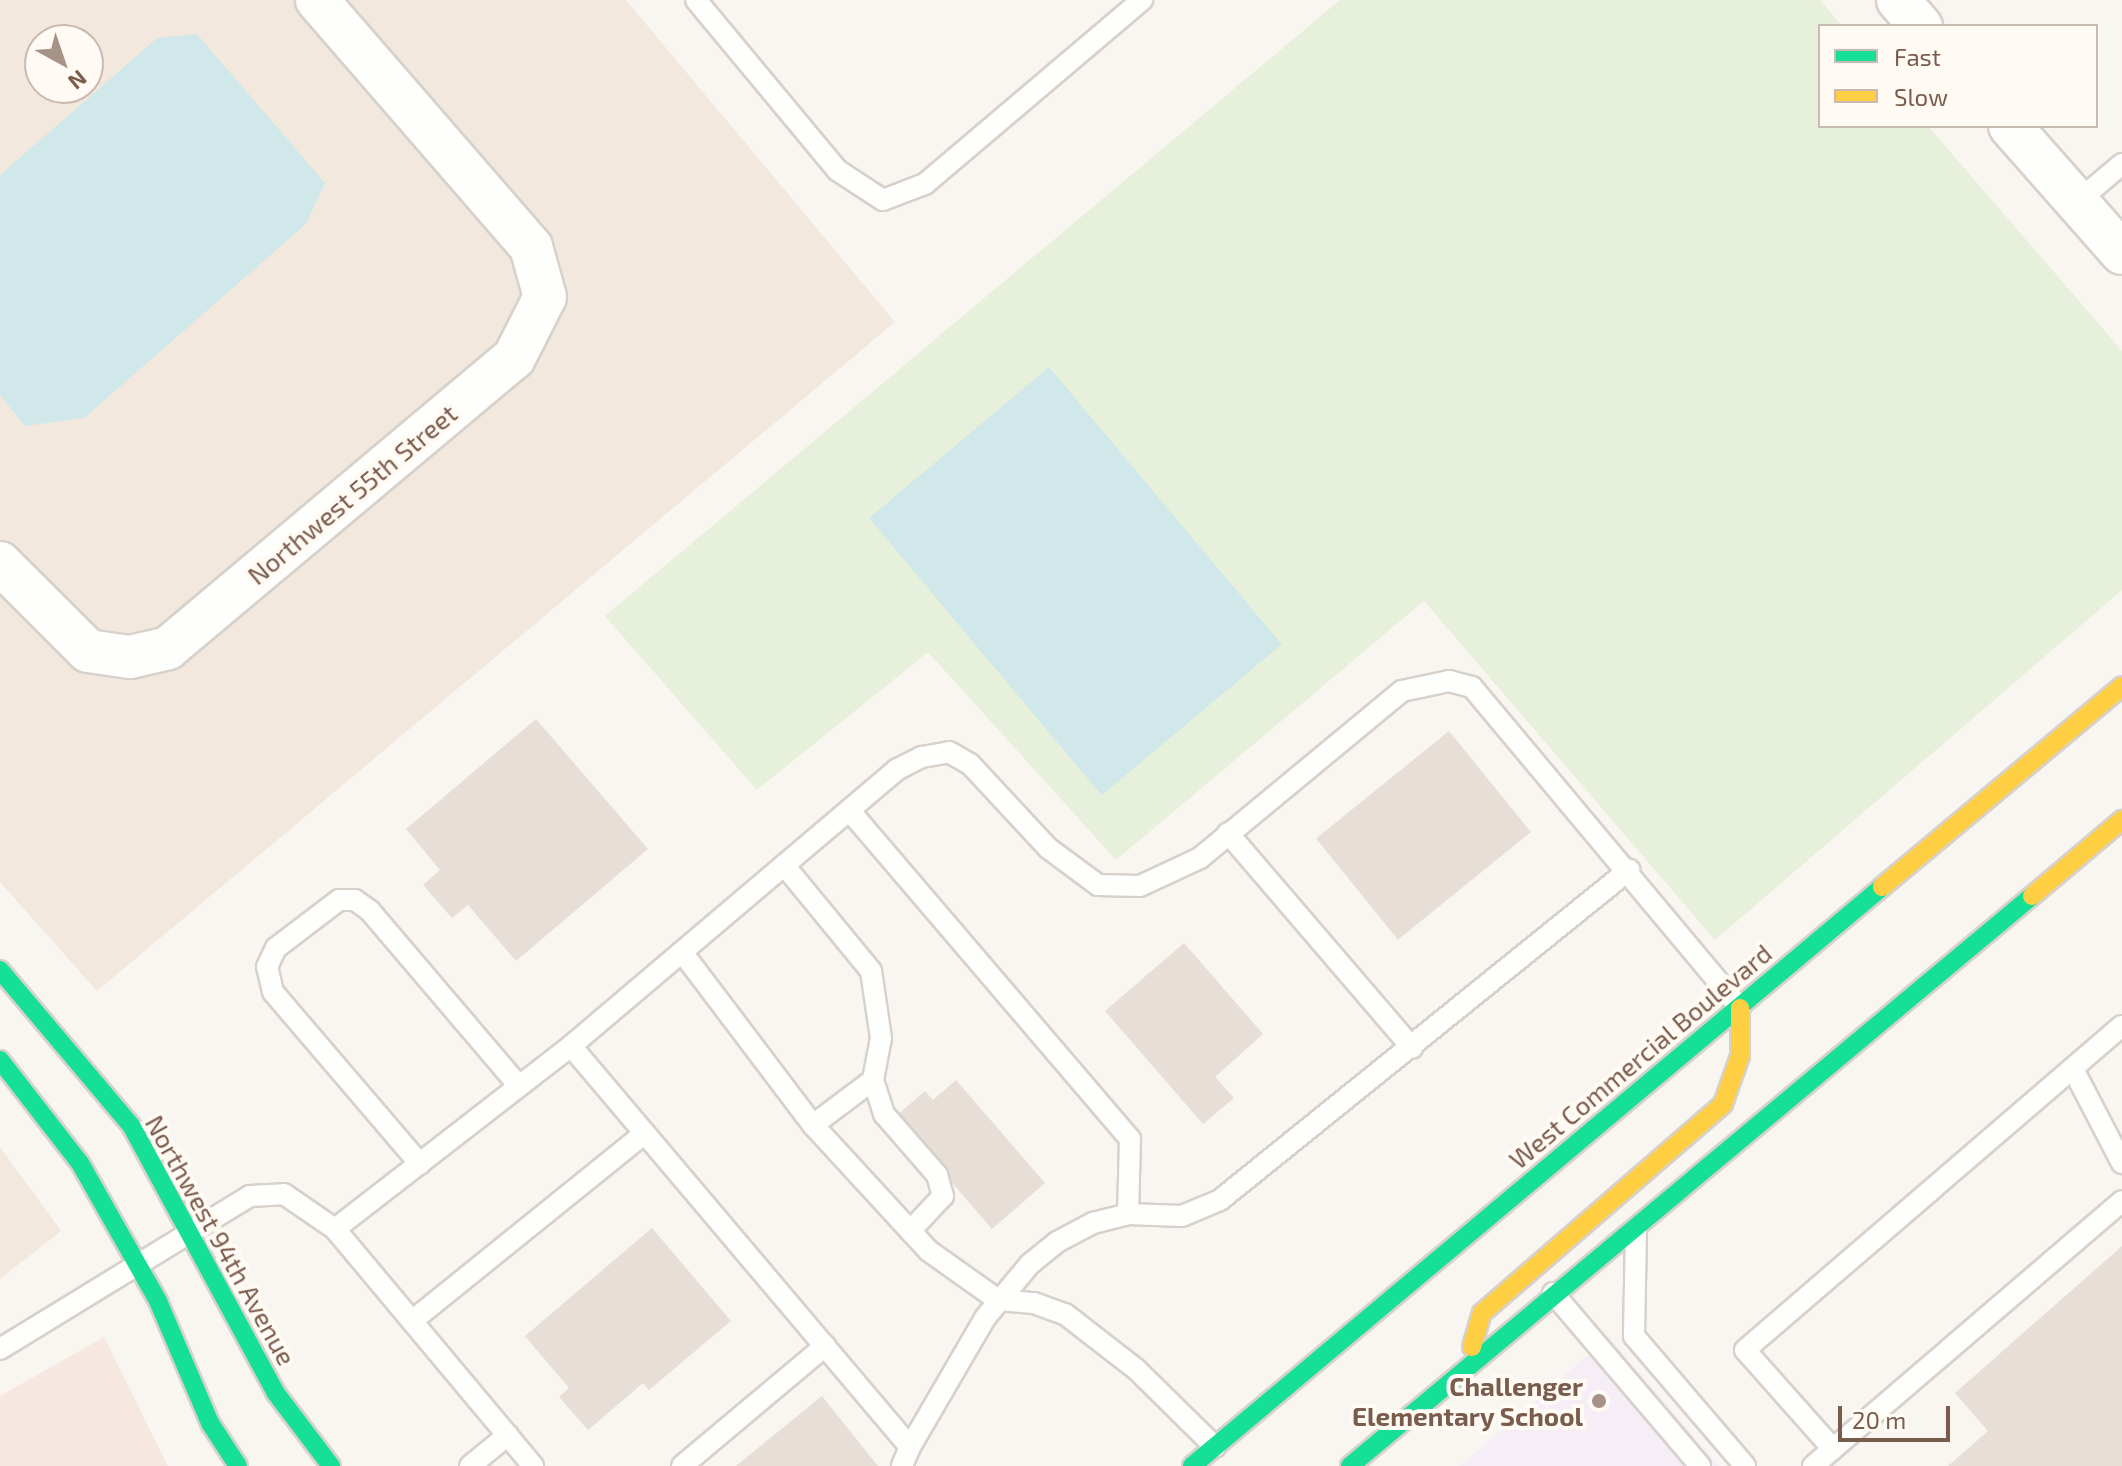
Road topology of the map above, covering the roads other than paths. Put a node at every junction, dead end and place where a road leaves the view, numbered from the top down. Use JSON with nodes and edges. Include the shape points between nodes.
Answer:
{"nodes":[{"id":1,"x":317,"y":0,"type":"edge"},
{"id":2,"x":696,"y":0,"type":"edge"},
{"id":3,"x":1142,"y":0,"type":"edge"},
{"id":4,"x":1898,"y":0,"type":"edge"},
{"id":5,"x":1919,"y":24,"type":"edge"},
{"id":6,"x":2012,"y":128,"type":"edge"},
{"id":7,"x":2122,"y":164,"type":"edge"},
{"id":8,"x":2077,"y":202,"type":"junction"},
{"id":9,"x":2122,"y":253,"type":"edge"},
{"id":10,"x":0,"y":563,"type":"edge"},
{"id":11,"x":2122,"y":686,"type":"edge"},
{"id":12,"x":849,"y":810,"type":"junction"},
{"id":13,"x":2122,"y":820,"type":"edge"},
{"id":14,"x":1228,"y":833,"type":"junction"},
{"id":15,"x":784,"y":865,"type":"junction"},
{"id":16,"x":1629,"y":870,"type":"junction"},
{"id":17,"x":682,"y":952,"type":"junction"},
{"id":18,"x":0,"y":970,"type":"edge"},
{"id":19,"x":1740,"y":1008,"type":"junction"},
{"id":20,"x":2122,"y":1026,"type":"edge"},
{"id":21,"x":571,"y":1046,"type":"junction"},
{"id":22,"x":1412,"y":1048,"type":"junction"},
{"id":23,"x":0,"y":1060,"type":"edge"},
{"id":24,"x":2073,"y":1069,"type":"junction"},
{"id":25,"x":873,"y":1080,"type":"junction"},
{"id":26,"x":517,"y":1084,"type":"junction"},
{"id":27,"x":813,"y":1125,"type":"junction"},
{"id":28,"x":645,"y":1133,"type":"junction"},
{"id":29,"x":2122,"y":1163,"type":"edge"},
{"id":30,"x":420,"y":1164,"type":"junction"},
{"id":31,"x":2122,"y":1201,"type":"edge"},
{"id":32,"x":1128,"y":1214,"type":"junction"},
{"id":33,"x":1636,"y":1224,"type":"junction"},
{"id":34,"x":335,"y":1229,"type":"junction"},
{"id":35,"x":188,"y":1230,"type":"junction"},
{"id":36,"x":910,"y":1231,"type":"junction"},
{"id":37,"x":135,"y":1265,"type":"junction"},
{"id":38,"x":1553,"y":1293,"type":"junction"},
{"id":39,"x":998,"y":1300,"type":"junction"},
{"id":40,"x":412,"y":1321,"type":"junction"},
{"id":41,"x":825,"y":1346,"type":"junction"},
{"id":42,"x":0,"y":1349,"type":"edge"},
{"id":43,"x":1465,"y":1368,"type":"junction"},
{"id":44,"x":508,"y":1435,"type":"junction"},
{"id":45,"x":1215,"y":1447,"type":"junction"},
{"id":46,"x":1833,"y":1449,"type":"junction"},
{"id":47,"x":906,"y":1457,"type":"edge"},
{"id":48,"x":238,"y":1466,"type":"edge"},
{"id":49,"x":331,"y":1466,"type":"edge"},
{"id":50,"x":470,"y":1466,"type":"edge"},
{"id":51,"x":533,"y":1466,"type":"edge"},
{"id":52,"x":682,"y":1466,"type":"edge"},
{"id":53,"x":1192,"y":1466,"type":"edge"},
{"id":54,"x":1350,"y":1466,"type":"edge"},
{"id":55,"x":1700,"y":1466,"type":"edge"},
{"id":56,"x":1745,"y":1466,"type":"edge"},
{"id":57,"x":1813,"y":1466,"type":"edge"}],
"edges":[{"from":1,"to":10,"type":"street","name":"Northwest 55th Street","via":[[531,247],[545,297],[514,358],[168,648],[130,657],[88,651]]},
{"from":2,"to":3,"type":"lane","via":[[837,170],[883,200],[925,184]]},
{"from":4,"to":5,"type":"street"},
{"from":6,"to":8,"type":"street"},
{"from":7,"to":8,"type":"lane"},
{"from":8,"to":9,"type":"street"},
{"from":11,"to":19,"type":"main road","name":"West Commercial Boulevard"},
{"from":12,"to":14,"type":"lane","via":[[896,770],[949,752],[970,764],[1048,848],[1098,885],[1140,886],[1171,876]]},
{"from":12,"to":15,"type":"lane"},
{"from":12,"to":32,"type":"lane","via":[[1130,1139]]},
{"from":13,"to":33,"type":"main road"},
{"from":14,"to":16,"type":"lane","via":[[1402,691],[1449,681],[1472,687],[1490,704]]},
{"from":14,"to":22,"type":"lane"},
{"from":15,"to":17,"type":"lane"},
{"from":15,"to":25,"type":"lane","via":[[871,971],[881,1038]]},
{"from":16,"to":19,"type":"lane"},
{"from":16,"to":22,"type":"lane"},
{"from":17,"to":21,"type":"lane"},
{"from":17,"to":27,"type":"lane"},
{"from":18,"to":35,"type":"main road","name":"Northwest 94th Avenue","via":[[132,1127]]},
{"from":19,"to":43,"type":"main road","via":[[1740,1056],[1723,1104],[1482,1313]]},
{"from":19,"to":45,"type":"main road","name":"West Commercial Boulevard"},
{"from":20,"to":24,"type":"lane"},
{"from":21,"to":26,"type":"lane"},
{"from":21,"to":28,"type":"lane"},
{"from":22,"to":32,"type":"lane","via":[[1220,1200],[1182,1216]]},
{"from":23,"to":37,"type":"main road","via":[[80,1163]]},
{"from":24,"to":29,"type":"lane"},
{"from":24,"to":46,"type":"lane","via":[[1745,1350]]},
{"from":25,"to":27,"type":"lane"},
{"from":25,"to":36,"type":"lane","via":[[884,1114],[937,1175],[943,1196]]},
{"from":26,"to":30,"type":"lane"},
{"from":26,"to":30,"type":"lane","via":[[355,900],[339,900],[276,948],[267,967],[273,992]]},
{"from":27,"to":36,"type":"lane"},
{"from":28,"to":40,"type":"lane"},
{"from":28,"to":41,"type":"lane"},
{"from":30,"to":34,"type":"lane"},
{"from":31,"to":46,"type":"lane"},
{"from":32,"to":39,"type":"lane","via":[[1093,1223],[1057,1242]]},
{"from":33,"to":38,"type":"main road"},
{"from":33,"to":56,"type":"lane","via":[[1634,1336]]},
{"from":34,"to":35,"type":"lane","via":[[284,1194],[250,1196]]},
{"from":34,"to":40,"type":"lane"},
{"from":35,"to":37,"type":"lane"},
{"from":35,"to":49,"type":"main road","name":"Northwest 94th Avenue","via":[[275,1392]]},
{"from":36,"to":39,"type":"lane","via":[[929,1251]]},
{"from":37,"to":42,"type":"lane"},
{"from":37,"to":48,"type":"main road","via":[[158,1301],[210,1423]]},
{"from":38,"to":43,"type":"main road"},
{"from":38,"to":55,"type":"lane"},
{"from":39,"to":45,"type":"lane","via":[[1034,1303],[1065,1314],[1136,1369]]},
{"from":39,"to":47,"type":"lane","via":[[938,1393]]},
{"from":40,"to":44,"type":"lane"},
{"from":41,"to":47,"type":"lane"},
{"from":41,"to":52,"type":"lane"},
{"from":43,"to":54,"type":"main road"},
{"from":44,"to":50,"type":"lane"},
{"from":44,"to":51,"type":"lane"},
{"from":45,"to":53,"type":"main road","name":"West Commercial Boulevard"},
{"from":46,"to":57,"type":"lane"}]}
